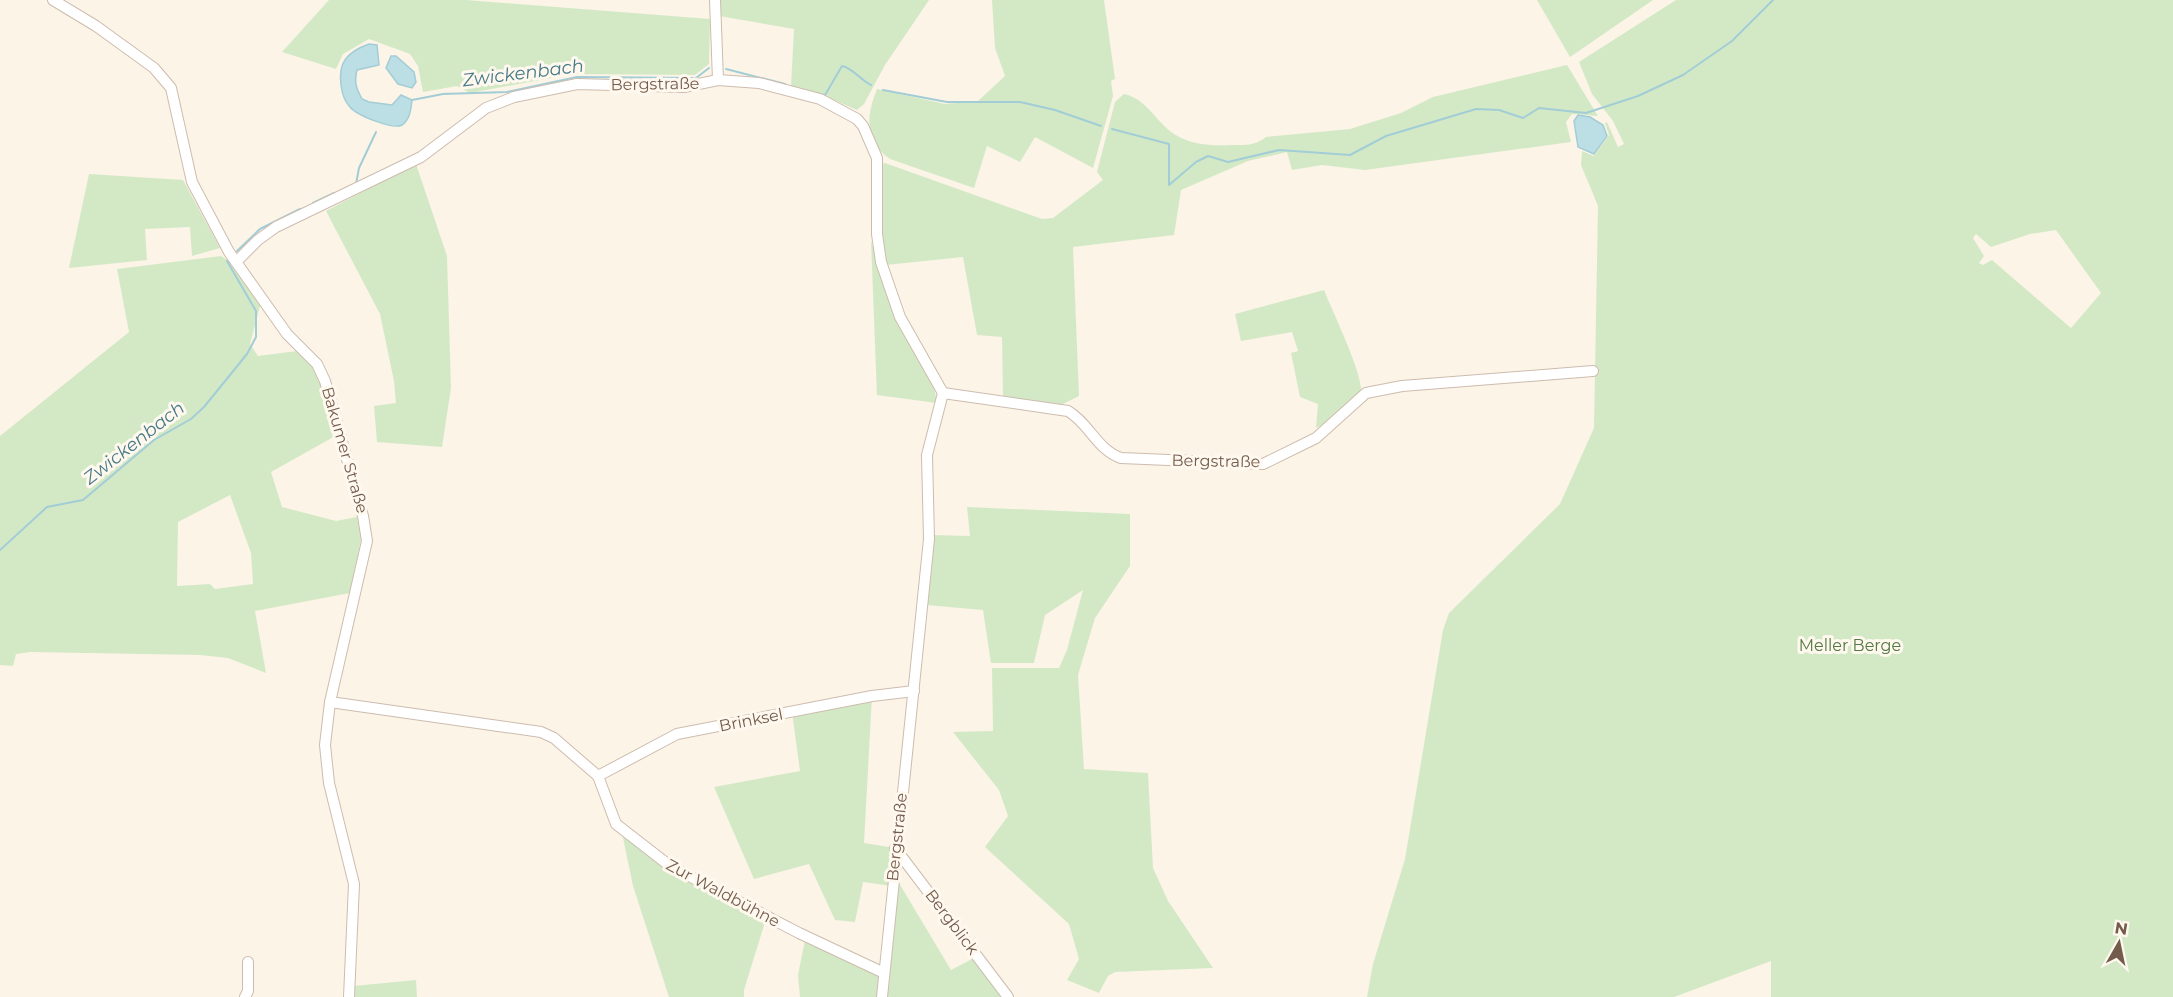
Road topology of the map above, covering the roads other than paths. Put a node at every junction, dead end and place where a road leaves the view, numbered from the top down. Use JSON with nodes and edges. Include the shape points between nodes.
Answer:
{"nodes":[{"id":1,"x":53,"y":0,"type":"edge"},
{"id":2,"x":716,"y":0,"type":"edge"},
{"id":3,"x":718,"y":80,"type":"junction"},
{"id":4,"x":236,"y":262,"type":"junction"},
{"id":5,"x":1593,"y":371,"type":"dead end"},
{"id":6,"x":943,"y":393,"type":"junction"},
{"id":7,"x":914,"y":691,"type":"junction"},
{"id":8,"x":330,"y":702,"type":"junction"},
{"id":9,"x":598,"y":776,"type":"junction"},
{"id":10,"x":895,"y":848,"type":"junction"},
{"id":11,"x":248,"y":962,"type":"dead end"},
{"id":12,"x":882,"y":972,"type":"junction"},
{"id":13,"x":245,"y":997,"type":"edge"},
{"id":14,"x":349,"y":997,"type":"edge"},
{"id":15,"x":882,"y":997,"type":"edge"},
{"id":16,"x":1008,"y":997,"type":"edge"}],
"edges":[{"from":1,"to":4,"type":"street","name":"Bakumer Straße","via":[[154,68],[171,88],[192,182]]},
{"from":2,"to":3,"type":"street"},
{"from":3,"to":4,"type":"street","name":"Bergstraße","via":[[684,87],[577,84],[514,97],[486,108],[421,157],[276,227]]},
{"from":3,"to":6,"type":"street","name":"Bergstraße","via":[[759,83],[820,99],[863,126],[877,158],[881,262],[900,317]]},
{"from":4,"to":8,"type":"street","name":"Bakumer Straße","via":[[287,333],[317,364],[363,516],[365,553]]},
{"from":5,"to":6,"type":"street","name":"Bergstraße","via":[[1402,386],[1366,393],[1316,438],[1263,464],[1120,458],[1110,454],[1068,411]]},
{"from":6,"to":7,"type":"street","name":"Bergstraße","via":[[927,455],[929,539]]},
{"from":7,"to":9,"type":"street","name":"Brinksel","via":[[677,734]]},
{"from":7,"to":10,"type":"street","name":"Bergstraße"},
{"from":8,"to":9,"type":"street","name":"Zur Waldbühne","via":[[541,732],[554,738]]},
{"from":8,"to":14,"type":"street","name":"Bakumer Straße","via":[[325,744],[328,783],[354,884]]},
{"from":9,"to":12,"type":"street","name":"Zur Waldbühne","via":[[615,824],[670,866]]},
{"from":10,"to":12,"type":"street","name":"Bergstraße"},
{"from":10,"to":16,"type":"street","name":"Bergblick"},
{"from":11,"to":13,"type":"street"},
{"from":12,"to":15,"type":"street","name":"Bergstraße"}]}
